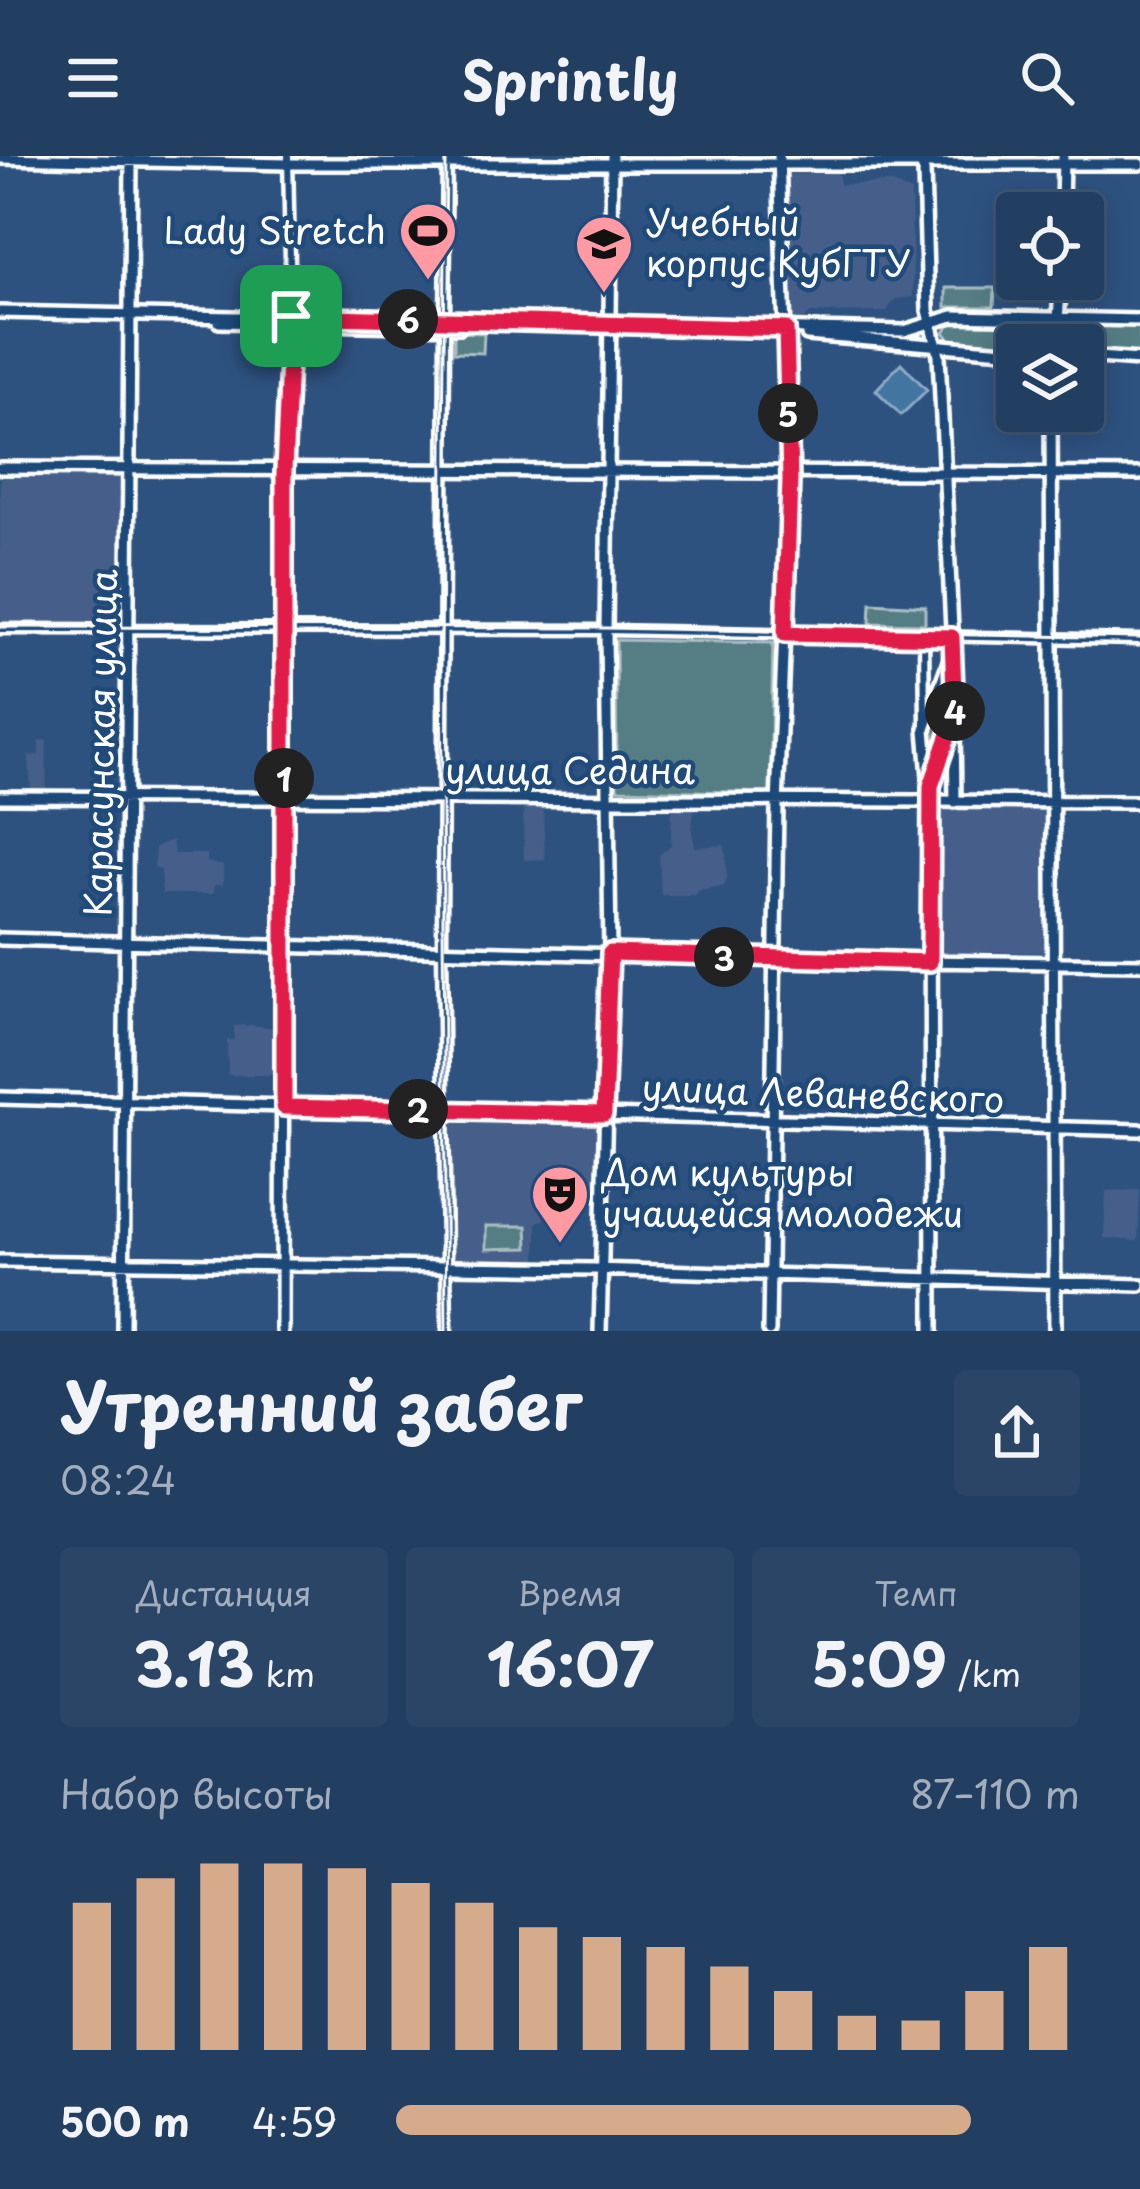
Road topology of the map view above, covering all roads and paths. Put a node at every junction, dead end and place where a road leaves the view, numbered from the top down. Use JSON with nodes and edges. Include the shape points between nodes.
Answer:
{"nodes":[{"id":1,"x":0,"y":158,"type":"edge"},
{"id":2,"x":131,"y":158,"type":"edge"},
{"id":3,"x":447,"y":159,"type":"edge"},
{"id":4,"x":612,"y":159,"type":"edge"},
{"id":5,"x":288,"y":160,"type":"edge"},
{"id":6,"x":779,"y":160,"type":"edge"},
{"id":7,"x":918,"y":160,"type":"edge"},
{"id":8,"x":1063,"y":160,"type":"edge"},
{"id":9,"x":1140,"y":164,"type":"edge"},
{"id":10,"x":1062,"y":192,"type":"edge"},
{"id":11,"x":1060,"y":300,"type":"edge"},
{"id":12,"x":0,"y":315,"type":"edge"},
{"id":13,"x":128,"y":317,"type":"junction"},
{"id":14,"x":1060,"y":318,"type":"junction"},
{"id":15,"x":291,"y":320,"type":"junction"},
{"id":16,"x":1140,"y":320,"type":"edge"},
{"id":17,"x":929,"y":322,"type":"junction"},
{"id":18,"x":445,"y":324,"type":"junction"},
{"id":19,"x":1059,"y":324,"type":"edge"},
{"id":20,"x":613,"y":328,"type":"junction"},
{"id":21,"x":786,"y":332,"type":"junction"},
{"id":22,"x":868,"y":335,"type":"junction"},
{"id":23,"x":934,"y":346,"type":"junction"},
{"id":24,"x":996,"y":350,"type":"edge"},
{"id":25,"x":1104,"y":357,"type":"edge"},
{"id":26,"x":1140,"y":360,"type":"edge"},
{"id":27,"x":1051,"y":432,"type":"edge"},
{"id":28,"x":0,"y":468,"type":"edge"},
{"id":29,"x":131,"y":468,"type":"junction"},
{"id":30,"x":284,"y":471,"type":"junction"},
{"id":31,"x":610,"y":471,"type":"junction"},
{"id":32,"x":444,"y":472,"type":"junction"},
{"id":33,"x":789,"y":472,"type":"junction"},
{"id":34,"x":942,"y":472,"type":"junction"},
{"id":35,"x":1050,"y":472,"type":"junction"},
{"id":36,"x":1140,"y":474,"type":"edge"},
{"id":37,"x":0,"y":629,"type":"edge"},
{"id":38,"x":129,"y":630,"type":"junction"},
{"id":39,"x":606,"y":630,"type":"junction"},
{"id":40,"x":284,"y":632,"type":"junction"},
{"id":41,"x":442,"y":632,"type":"junction"},
{"id":42,"x":785,"y":634,"type":"junction"},
{"id":43,"x":924,"y":636,"type":"junction"},
{"id":44,"x":952,"y":637,"type":"junction"},
{"id":45,"x":1052,"y":639,"type":"junction"},
{"id":46,"x":1140,"y":640,"type":"edge"},
{"id":47,"x":953,"y":650,"type":"junction"},
{"id":48,"x":924,"y":687,"type":"junction"},
{"id":49,"x":938,"y":690,"type":"junction"},
{"id":50,"x":955,"y":717,"type":"junction"},
{"id":51,"x":926,"y":729,"type":"junction"},
{"id":52,"x":931,"y":786,"type":"junction"},
{"id":53,"x":126,"y":796,"type":"junction"},
{"id":54,"x":0,"y":797,"type":"edge"},
{"id":55,"x":284,"y":797,"type":"junction"},
{"id":56,"x":442,"y":797,"type":"junction"},
{"id":57,"x":611,"y":798,"type":"junction"},
{"id":58,"x":777,"y":800,"type":"junction"},
{"id":59,"x":931,"y":801,"type":"junction"},
{"id":60,"x":955,"y":802,"type":"junction"},
{"id":61,"x":1053,"y":802,"type":"junction"},
{"id":62,"x":1140,"y":802,"type":"edge"},
{"id":63,"x":0,"y":939,"type":"edge"},
{"id":64,"x":126,"y":941,"type":"junction"},
{"id":65,"x":284,"y":944,"type":"junction"},
{"id":66,"x":442,"y":948,"type":"junction"},
{"id":67,"x":610,"y":953,"type":"junction"},
{"id":68,"x":774,"y":959,"type":"junction"},
{"id":69,"x":930,"y":962,"type":"junction"},
{"id":70,"x":1053,"y":963,"type":"junction"},
{"id":71,"x":1140,"y":964,"type":"edge"},
{"id":72,"x":0,"y":1098,"type":"edge"},
{"id":73,"x":125,"y":1101,"type":"junction"},
{"id":74,"x":284,"y":1107,"type":"junction"},
{"id":75,"x":445,"y":1109,"type":"junction"},
{"id":76,"x":604,"y":1114,"type":"junction"},
{"id":77,"x":773,"y":1119,"type":"junction"},
{"id":78,"x":930,"y":1124,"type":"junction"},
{"id":79,"x":1054,"y":1128,"type":"junction"},
{"id":80,"x":1140,"y":1130,"type":"edge"},
{"id":81,"x":0,"y":1261,"type":"edge"},
{"id":82,"x":124,"y":1263,"type":"junction"},
{"id":83,"x":283,"y":1266,"type":"junction"},
{"id":84,"x":447,"y":1267,"type":"junction"},
{"id":85,"x":601,"y":1270,"type":"junction"},
{"id":86,"x":770,"y":1276,"type":"junction"},
{"id":87,"x":932,"y":1279,"type":"junction"},
{"id":88,"x":1055,"y":1283,"type":"junction"},
{"id":89,"x":1140,"y":1285,"type":"edge"},
{"id":90,"x":123,"y":1331,"type":"edge"},
{"id":91,"x":282,"y":1331,"type":"edge"},
{"id":92,"x":447,"y":1331,"type":"edge"},
{"id":93,"x":600,"y":1331,"type":"edge"},
{"id":94,"x":769,"y":1331,"type":"edge"},
{"id":95,"x":932,"y":1331,"type":"edge"},
{"id":96,"x":1055,"y":1331,"type":"edge"}],
"edges":[{"from":1,"to":2,"type":"street"},
{"from":2,"to":5,"type":"street"},
{"from":2,"to":13,"type":"street","name":"Карасунская улица"},
{"from":3,"to":4,"type":"street"},
{"from":3,"to":5,"type":"street"},
{"from":3,"to":18,"type":"street"},
{"from":4,"to":6,"type":"street"},
{"from":4,"to":20,"type":"street"},
{"from":5,"to":15,"type":"street"},
{"from":6,"to":7,"type":"street"},
{"from":6,"to":21,"type":"street"},
{"from":7,"to":8,"type":"street"},
{"from":7,"to":17,"type":"street"},
{"from":8,"to":9,"type":"street"},
{"from":8,"to":10,"type":"street"},
{"from":11,"to":14,"type":"street"},
{"from":12,"to":13,"type":"street"},
{"from":13,"to":15,"type":"street"},
{"from":13,"to":29,"type":"street","name":"Карасунская улица"},
{"from":14,"to":16,"type":"street"},
{"from":14,"to":17,"type":"street"},
{"from":14,"to":19,"type":"street"},
{"from":15,"to":18,"type":"street"},
{"from":15,"to":30,"type":"street"},
{"from":17,"to":22,"type":"street"},
{"from":17,"to":23,"type":"street"},
{"from":18,"to":20,"type":"street"},
{"from":18,"to":32,"type":"street"},
{"from":20,"to":21,"type":"street"},
{"from":20,"to":31,"type":"street"},
{"from":21,"to":22,"type":"street"},
{"from":21,"to":33,"type":"street"},
{"from":22,"to":23,"type":"street"},
{"from":23,"to":24,"type":"street"},
{"from":23,"to":34,"type":"street"},
{"from":25,"to":26,"type":"street"},
{"from":27,"to":35,"type":"street"},
{"from":28,"to":29,"type":"street"},
{"from":29,"to":30,"type":"street"},
{"from":29,"to":38,"type":"street","name":"Карасунская улица"},
{"from":30,"to":32,"type":"street"},
{"from":30,"to":40,"type":"street"},
{"from":31,"to":32,"type":"street"},
{"from":31,"to":33,"type":"street"},
{"from":31,"to":39,"type":"street"},
{"from":32,"to":41,"type":"street"},
{"from":33,"to":34,"type":"street"},
{"from":33,"to":42,"type":"street"},
{"from":34,"to":35,"type":"street"},
{"from":34,"to":44,"type":"street"},
{"from":35,"to":36,"type":"street"},
{"from":35,"to":45,"type":"street"},
{"from":37,"to":38,"type":"street"},
{"from":38,"to":40,"type":"street"},
{"from":38,"to":53,"type":"street","name":"Карасунская улица"},
{"from":39,"to":41,"type":"street"},
{"from":39,"to":42,"type":"street"},
{"from":39,"to":57,"type":"street"},
{"from":40,"to":41,"type":"street"},
{"from":40,"to":55,"type":"street"},
{"from":41,"to":56,"type":"street"},
{"from":42,"to":43,"type":"street"},
{"from":42,"to":58,"type":"street"},
{"from":43,"to":44,"type":"street"},
{"from":43,"to":48,"type":"street"},
{"from":44,"to":45,"type":"street"},
{"from":44,"to":47,"type":"street"},
{"from":45,"to":46,"type":"street"},
{"from":45,"to":61,"type":"street"},
{"from":47,"to":49,"type":"street"},
{"from":47,"to":50,"type":"street"},
{"from":48,"to":49,"type":"street"},
{"from":48,"to":51,"type":"street"},
{"from":49,"to":51,"type":"street"},
{"from":50,"to":52,"type":"street"},
{"from":50,"to":60,"type":"street"},
{"from":51,"to":52,"type":"street"},
{"from":52,"to":59,"type":"street"},
{"from":53,"to":54,"type":"street","name":"улица Седина"},
{"from":53,"to":55,"type":"street","name":"улица Седина"},
{"from":53,"to":64,"type":"street","name":"Карасунская улица"},
{"from":55,"to":56,"type":"street","name":"улица Седина"},
{"from":55,"to":65,"type":"street"},
{"from":56,"to":57,"type":"street","name":"улица Седина"},
{"from":56,"to":66,"type":"street"},
{"from":57,"to":58,"type":"street","name":"улица Седина"},
{"from":57,"to":67,"type":"street"},
{"from":58,"to":59,"type":"street","name":"улица Седина"},
{"from":58,"to":68,"type":"street"},
{"from":59,"to":60,"type":"street","name":"улица Седина"},
{"from":59,"to":69,"type":"street"},
{"from":60,"to":61,"type":"street","name":"улица Седина"},
{"from":61,"to":62,"type":"street","name":"улица Седина"},
{"from":61,"to":70,"type":"street"},
{"from":63,"to":64,"type":"street"},
{"from":64,"to":65,"type":"street"},
{"from":64,"to":73,"type":"street","name":"Карасунская улица"},
{"from":65,"to":66,"type":"street"},
{"from":65,"to":74,"type":"street"},
{"from":66,"to":67,"type":"street"},
{"from":66,"to":75,"type":"street"},
{"from":67,"to":68,"type":"street"},
{"from":67,"to":76,"type":"street"},
{"from":68,"to":69,"type":"street"},
{"from":68,"to":77,"type":"street"},
{"from":69,"to":70,"type":"street"},
{"from":69,"to":78,"type":"street"},
{"from":70,"to":71,"type":"street"},
{"from":70,"to":79,"type":"street"},
{"from":72,"to":73,"type":"street","name":"улица Леваневского"},
{"from":73,"to":74,"type":"street","name":"улица Леваневского"},
{"from":73,"to":82,"type":"street","name":"Карасунская улица"},
{"from":74,"to":75,"type":"street","name":"улица Леваневского"},
{"from":74,"to":83,"type":"street"},
{"from":75,"to":76,"type":"street","name":"улица Леваневского"},
{"from":75,"to":84,"type":"street"},
{"from":76,"to":77,"type":"street","name":"улица Леваневского"},
{"from":76,"to":85,"type":"street"},
{"from":77,"to":78,"type":"street","name":"улица Леваневского"},
{"from":77,"to":86,"type":"street"},
{"from":78,"to":79,"type":"street","name":"улица Леваневского"},
{"from":78,"to":87,"type":"street"},
{"from":79,"to":80,"type":"street","name":"улица Леваневского"},
{"from":79,"to":88,"type":"street"},
{"from":81,"to":82,"type":"street"},
{"from":82,"to":83,"type":"street"},
{"from":82,"to":90,"type":"street","name":"Карасунская улица"},
{"from":83,"to":84,"type":"street"},
{"from":83,"to":91,"type":"street"},
{"from":84,"to":85,"type":"street"},
{"from":84,"to":92,"type":"street"},
{"from":85,"to":86,"type":"street"},
{"from":85,"to":93,"type":"street"},
{"from":86,"to":87,"type":"street"},
{"from":86,"to":94,"type":"street"},
{"from":87,"to":88,"type":"street"},
{"from":87,"to":95,"type":"street"},
{"from":88,"to":89,"type":"street"},
{"from":88,"to":96,"type":"street"}]}
